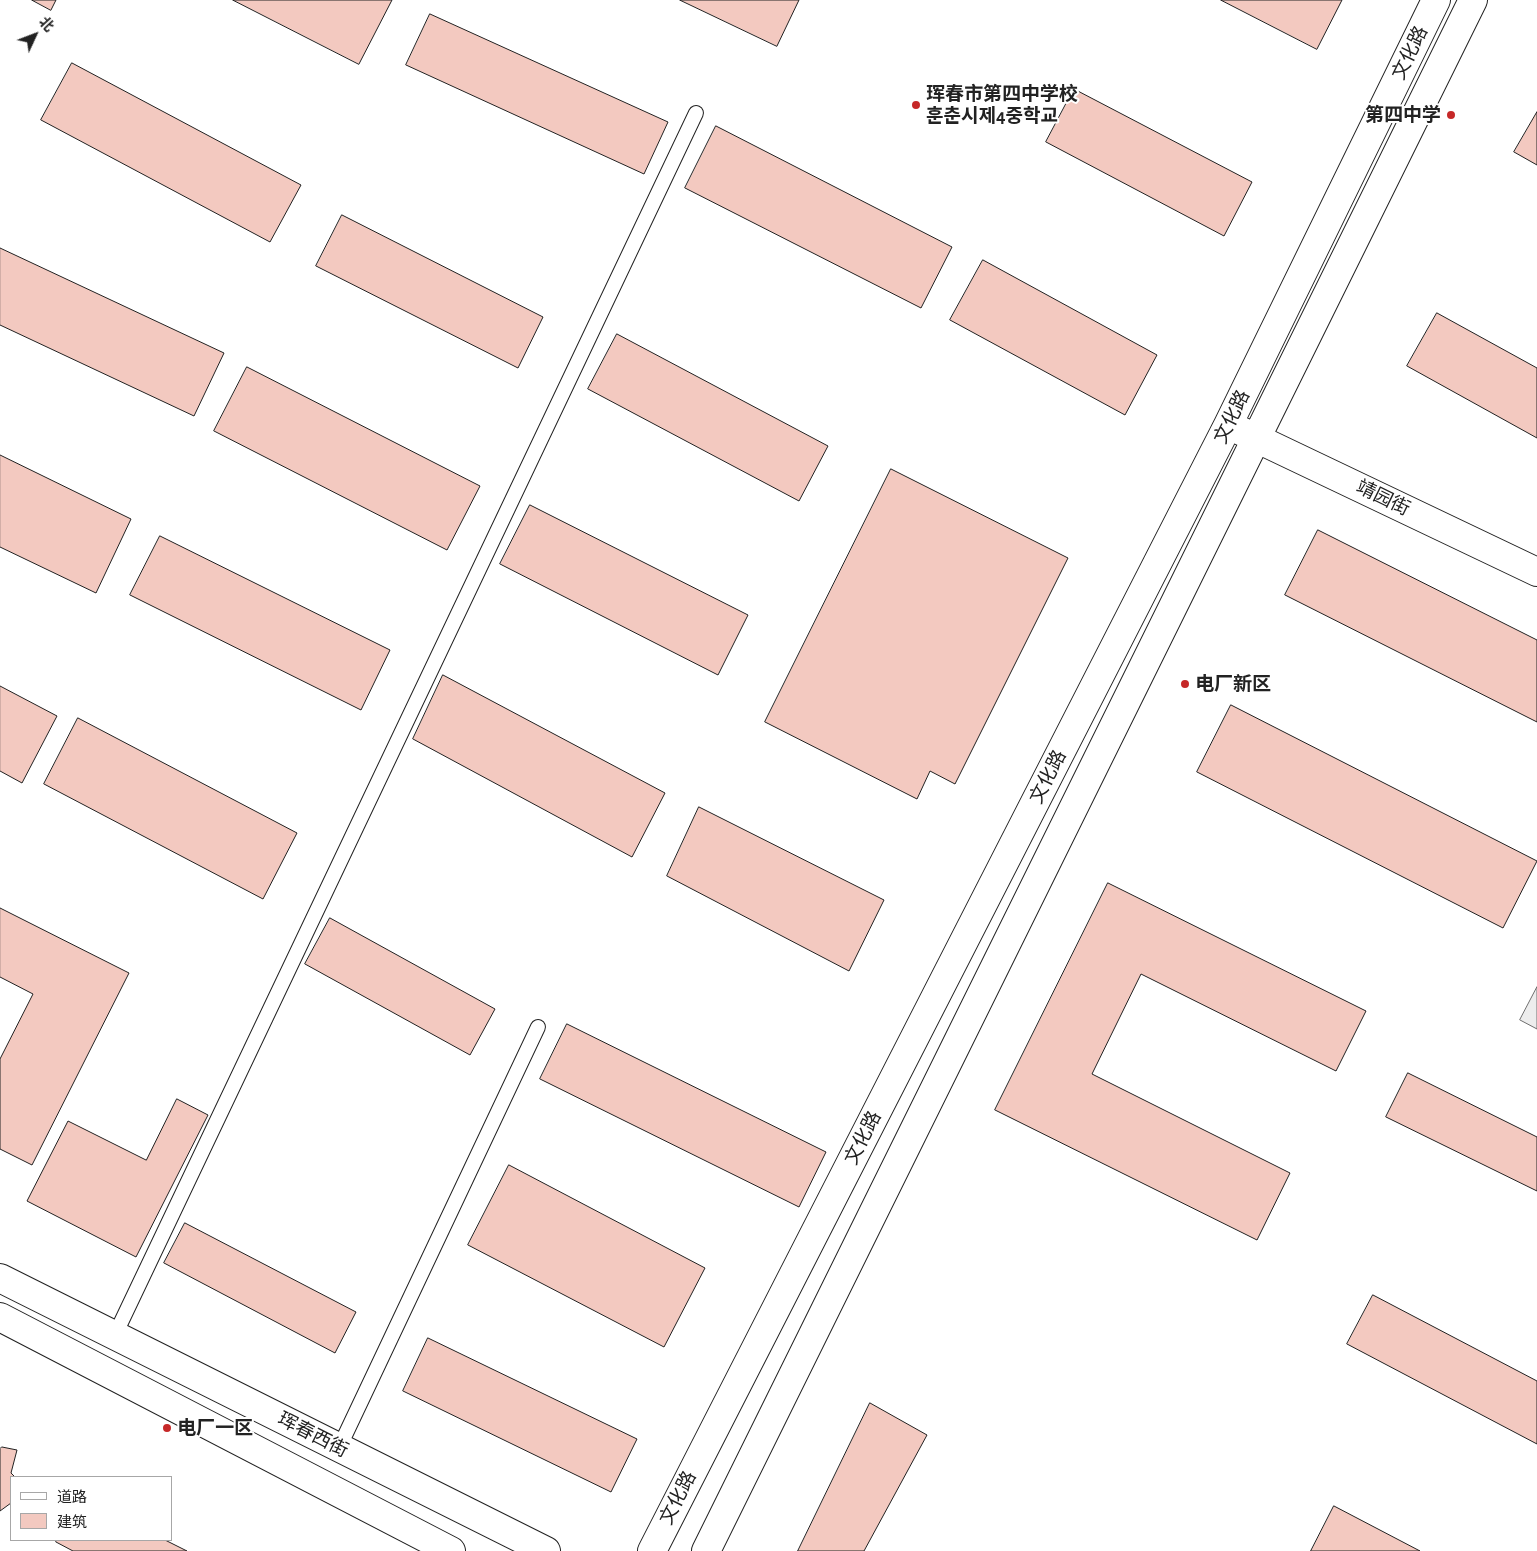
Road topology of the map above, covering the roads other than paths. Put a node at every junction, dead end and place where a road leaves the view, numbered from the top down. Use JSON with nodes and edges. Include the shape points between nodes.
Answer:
{"nodes":[{"id":1,"x":1436,"y":0,"type":"edge"},
{"id":2,"x":1473,"y":0,"type":"edge"},
{"id":3,"x":696,"y":113,"type":"dead end"},
{"id":4,"x":1228,"y":425,"type":"junction"},
{"id":5,"x":1257,"y":438,"type":"junction"},
{"id":6,"x":1537,"y":572,"type":"edge"},
{"id":7,"x":538,"y":1027,"type":"dead end"},
{"id":8,"x":0,"y":1278,"type":"edge"},
{"id":9,"x":0,"y":1317,"type":"edge"},
{"id":10,"x":115,"y":1335,"type":"junction"},
{"id":11,"x":339,"y":1448,"type":"junction"},
{"id":12,"x":450,"y":1551,"type":"edge"},
{"id":13,"x":546,"y":1551,"type":"edge"},
{"id":14,"x":652,"y":1551,"type":"edge"},
{"id":15,"x":706,"y":1551,"type":"edge"}],
"edges":[{"from":1,"to":4,"type":"main road","name":"文化路"},
{"from":2,"to":5,"type":"main road","name":"文化路"},
{"from":3,"to":10,"type":"lane"},
{"from":4,"to":5,"type":"main road","name":"靖园街"},
{"from":4,"to":14,"type":"main road","name":"文化路"},
{"from":5,"to":6,"type":"main road","name":"靖园街"},
{"from":5,"to":15,"type":"main road","name":"文化路"},
{"from":7,"to":11,"type":"lane"},
{"from":8,"to":10,"type":"main road","name":"珲春西街"},
{"from":9,"to":12,"type":"main road","name":"珲春西街"},
{"from":10,"to":11,"type":"main road","name":"珲春西街"},
{"from":11,"to":13,"type":"main road","name":"珲春西街"}]}
